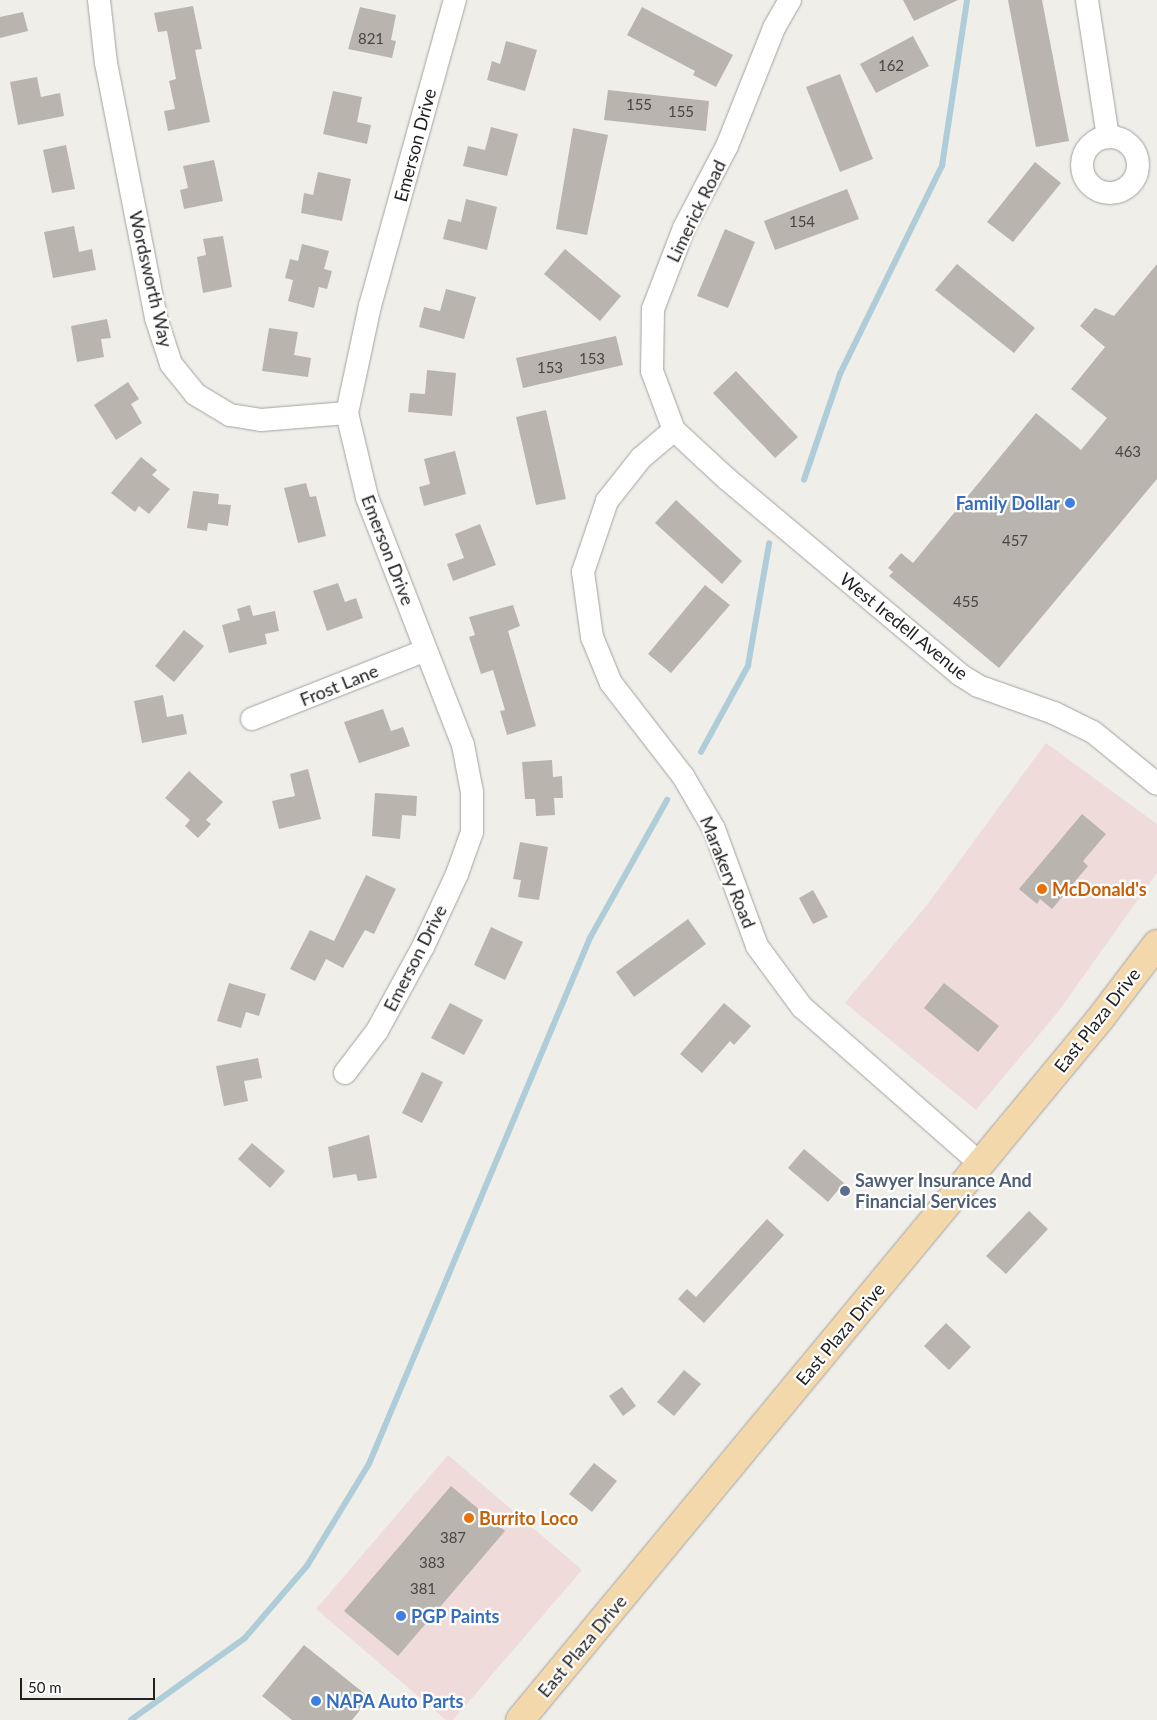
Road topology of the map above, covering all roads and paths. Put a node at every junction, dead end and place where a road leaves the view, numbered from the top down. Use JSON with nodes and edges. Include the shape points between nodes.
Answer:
{"nodes":[{"id":1,"x":99,"y":0,"type":"edge"},
{"id":2,"x":455,"y":0,"type":"edge"},
{"id":3,"x":790,"y":0,"type":"edge"},
{"id":4,"x":1087,"y":0,"type":"edge"},
{"id":5,"x":1108,"y":137,"type":"dead end"},
{"id":6,"x":346,"y":413,"type":"junction"},
{"id":7,"x":674,"y":430,"type":"junction"},
{"id":8,"x":426,"y":650,"type":"junction"},
{"id":9,"x":252,"y":719,"type":"dead end"},
{"id":10,"x":1157,"y":784,"type":"edge"},
{"id":11,"x":1157,"y":944,"type":"edge"},
{"id":12,"x":345,"y":1073,"type":"dead end"},
{"id":13,"x":981,"y":1164,"type":"junction"},
{"id":14,"x":520,"y":1720,"type":"edge"}],
"edges":[{"from":1,"to":6,"type":"street","name":"Wordsworth Way","via":[[106,63],[156,318],[171,364],[195,394],[230,415],[261,420]]},
{"from":2,"to":6,"type":"street","name":"Emerson Drive","via":[[370,306]]},
{"from":3,"to":7,"type":"street","name":"Limerick Road","via":[[774,28],[727,146],[684,228],[653,309],[652,371]]},
{"from":4,"to":5,"type":"street"},
{"from":6,"to":8,"type":"street","name":"Emerson Drive","via":[[367,497]]},
{"from":7,"to":10,"type":"street","name":"West Iredell Avenue","via":[[727,479],[959,674],[978,686],[1054,713],[1093,732]]},
{"from":7,"to":13,"type":"street","name":"Marakery Road","via":[[641,458],[607,501],[583,572],[592,637],[611,683],[683,776],[710,822],[757,946],[802,1008]]},
{"from":8,"to":9,"type":"street","name":"Frost Lane"},
{"from":8,"to":12,"type":"street","name":"Emerson Drive","via":[[463,744],[472,792],[472,832],[457,874],[423,946],[377,1031]]},
{"from":11,"to":13,"type":"main road","name":"East Plaza Drive"},
{"from":13,"to":14,"type":"main road","name":"East Plaza Drive"}]}
